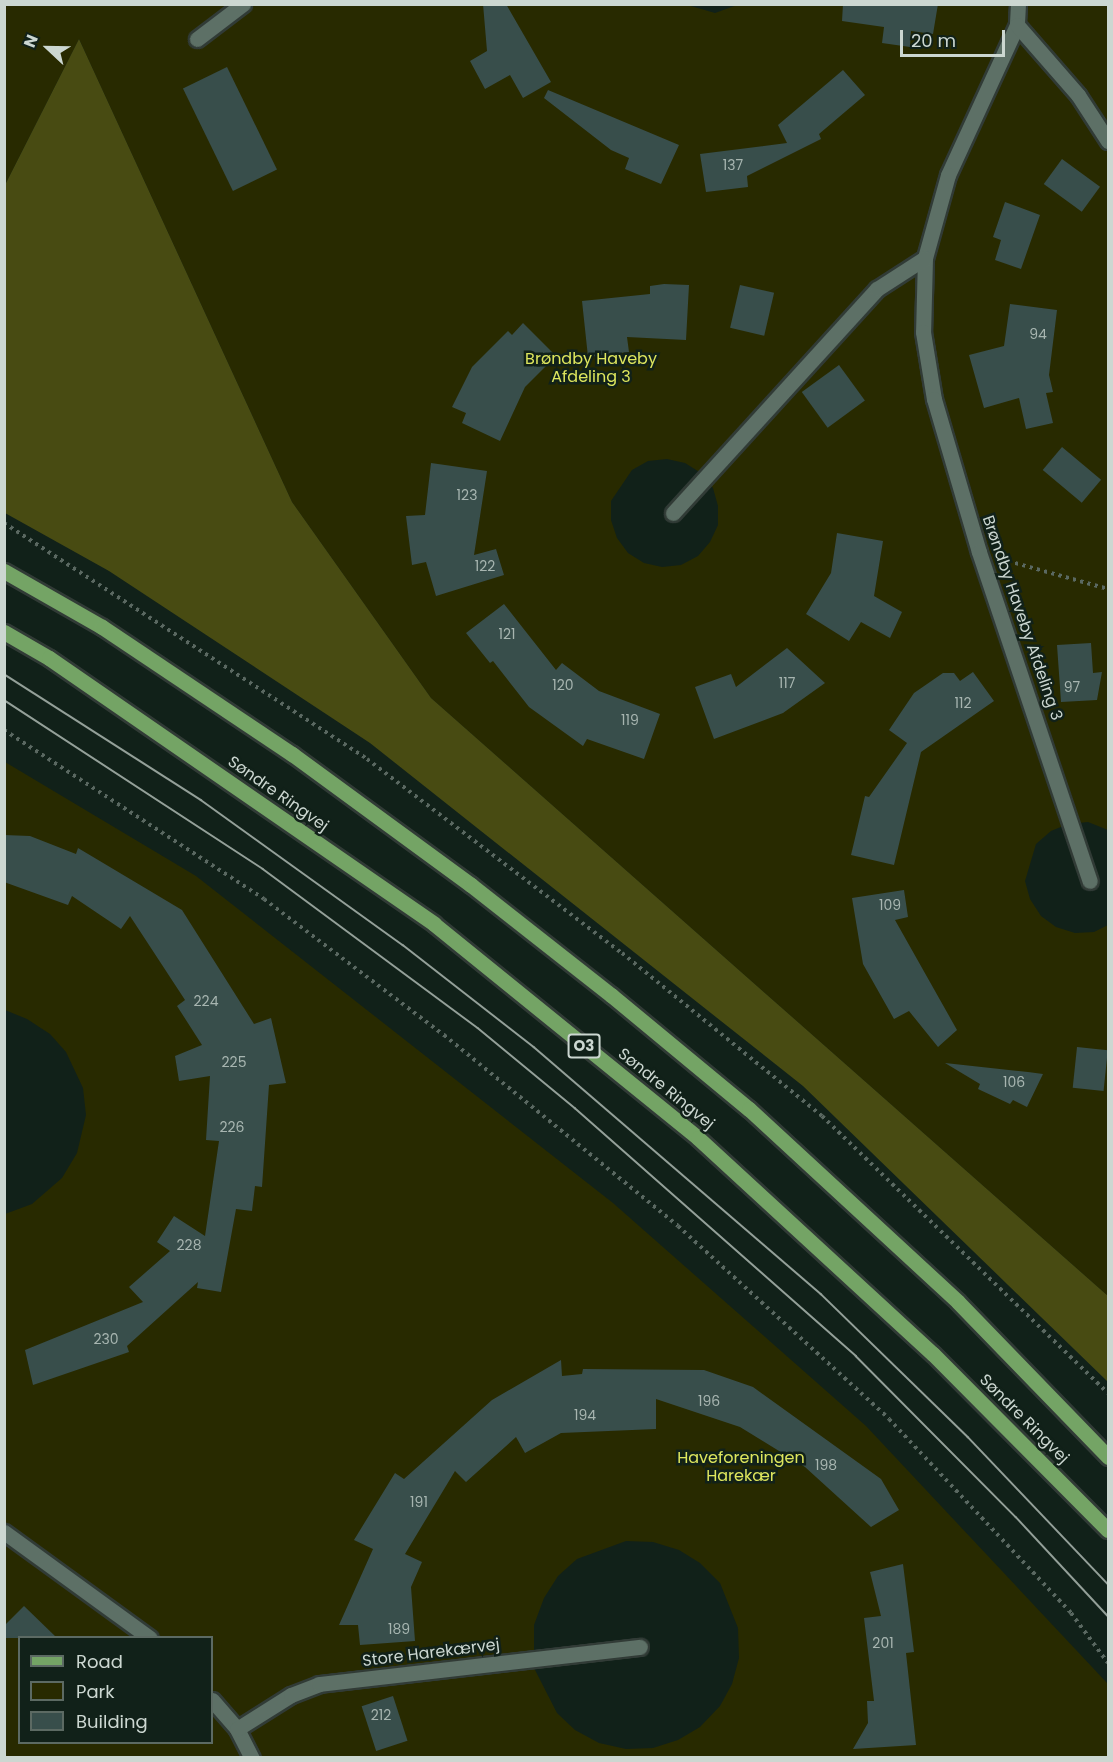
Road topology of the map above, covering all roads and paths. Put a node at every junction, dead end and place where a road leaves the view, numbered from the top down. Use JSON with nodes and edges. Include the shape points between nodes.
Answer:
{"nodes":[{"id":1,"x":243,"y":4,"type":"edge"},
{"id":2,"x":1018,"y":4,"type":"edge"},
{"id":3,"x":1017,"y":25,"type":"junction"},
{"id":4,"x":197,"y":39,"type":"dead end"},
{"id":5,"x":1108,"y":141,"type":"edge"},
{"id":6,"x":925,"y":258,"type":"junction"},
{"id":7,"x":673,"y":513,"type":"dead end"},
{"id":8,"x":979,"y":552,"type":"junction"},
{"id":9,"x":4,"y":571,"type":"edge"},
{"id":10,"x":1108,"y":589,"type":"edge"},
{"id":11,"x":4,"y":632,"type":"edge"},
{"id":12,"x":4,"y":730,"type":"edge"},
{"id":13,"x":1090,"y":881,"type":"dead end"},
{"id":14,"x":1108,"y":1457,"type":"edge"},
{"id":15,"x":1108,"y":1530,"type":"edge"},
{"id":16,"x":4,"y":1532,"type":"edge"},
{"id":17,"x":147,"y":1636,"type":"edge"},
{"id":18,"x":640,"y":1647,"type":"dead end"},
{"id":19,"x":1108,"y":1663,"type":"edge"},
{"id":20,"x":213,"y":1701,"type":"edge"},
{"id":21,"x":237,"y":1729,"type":"junction"},
{"id":22,"x":252,"y":1758,"type":"edge"}],
"edges":[{"from":1,"to":4,"type":"street"},
{"from":2,"to":3,"type":"street","name":"Brøndby Haveby Afdeling 3"},
{"from":3,"to":5,"type":"street","via":[[1078,95]]},
{"from":3,"to":6,"type":"street","name":"Brøndby Haveby Afdeling 3","via":[[948,175]]},
{"from":6,"to":7,"type":"street","via":[[877,289]]},
{"from":6,"to":8,"type":"street","name":"Brøndby Haveby Afdeling 3","via":[[923,333],[934,399]]},
{"from":8,"to":10,"type":"path"},
{"from":8,"to":13,"type":"street","name":"Brøndby Haveby Afdeling 3"},
{"from":9,"to":14,"type":"main road","name":"Søndre Ringvej","via":[[102,627],[292,754],[471,885],[611,995],[749,1109],[941,1286]]},
{"from":11,"to":15,"type":"main road","name":"Søndre Ringvej","number":"O3","via":[[49,658],[434,924],[680,1123],[933,1354]]},
{"from":12,"to":19,"type":"path","via":[[264,899],[444,1035],[678,1226],[889,1419],[1071,1613]]},
{"from":16,"to":17,"type":"street"},
{"from":18,"to":21,"type":"street","name":"Store Harekærvej","via":[[319,1684],[291,1695]]},
{"from":20,"to":21,"type":"street"},
{"from":21,"to":22,"type":"street"}]}
